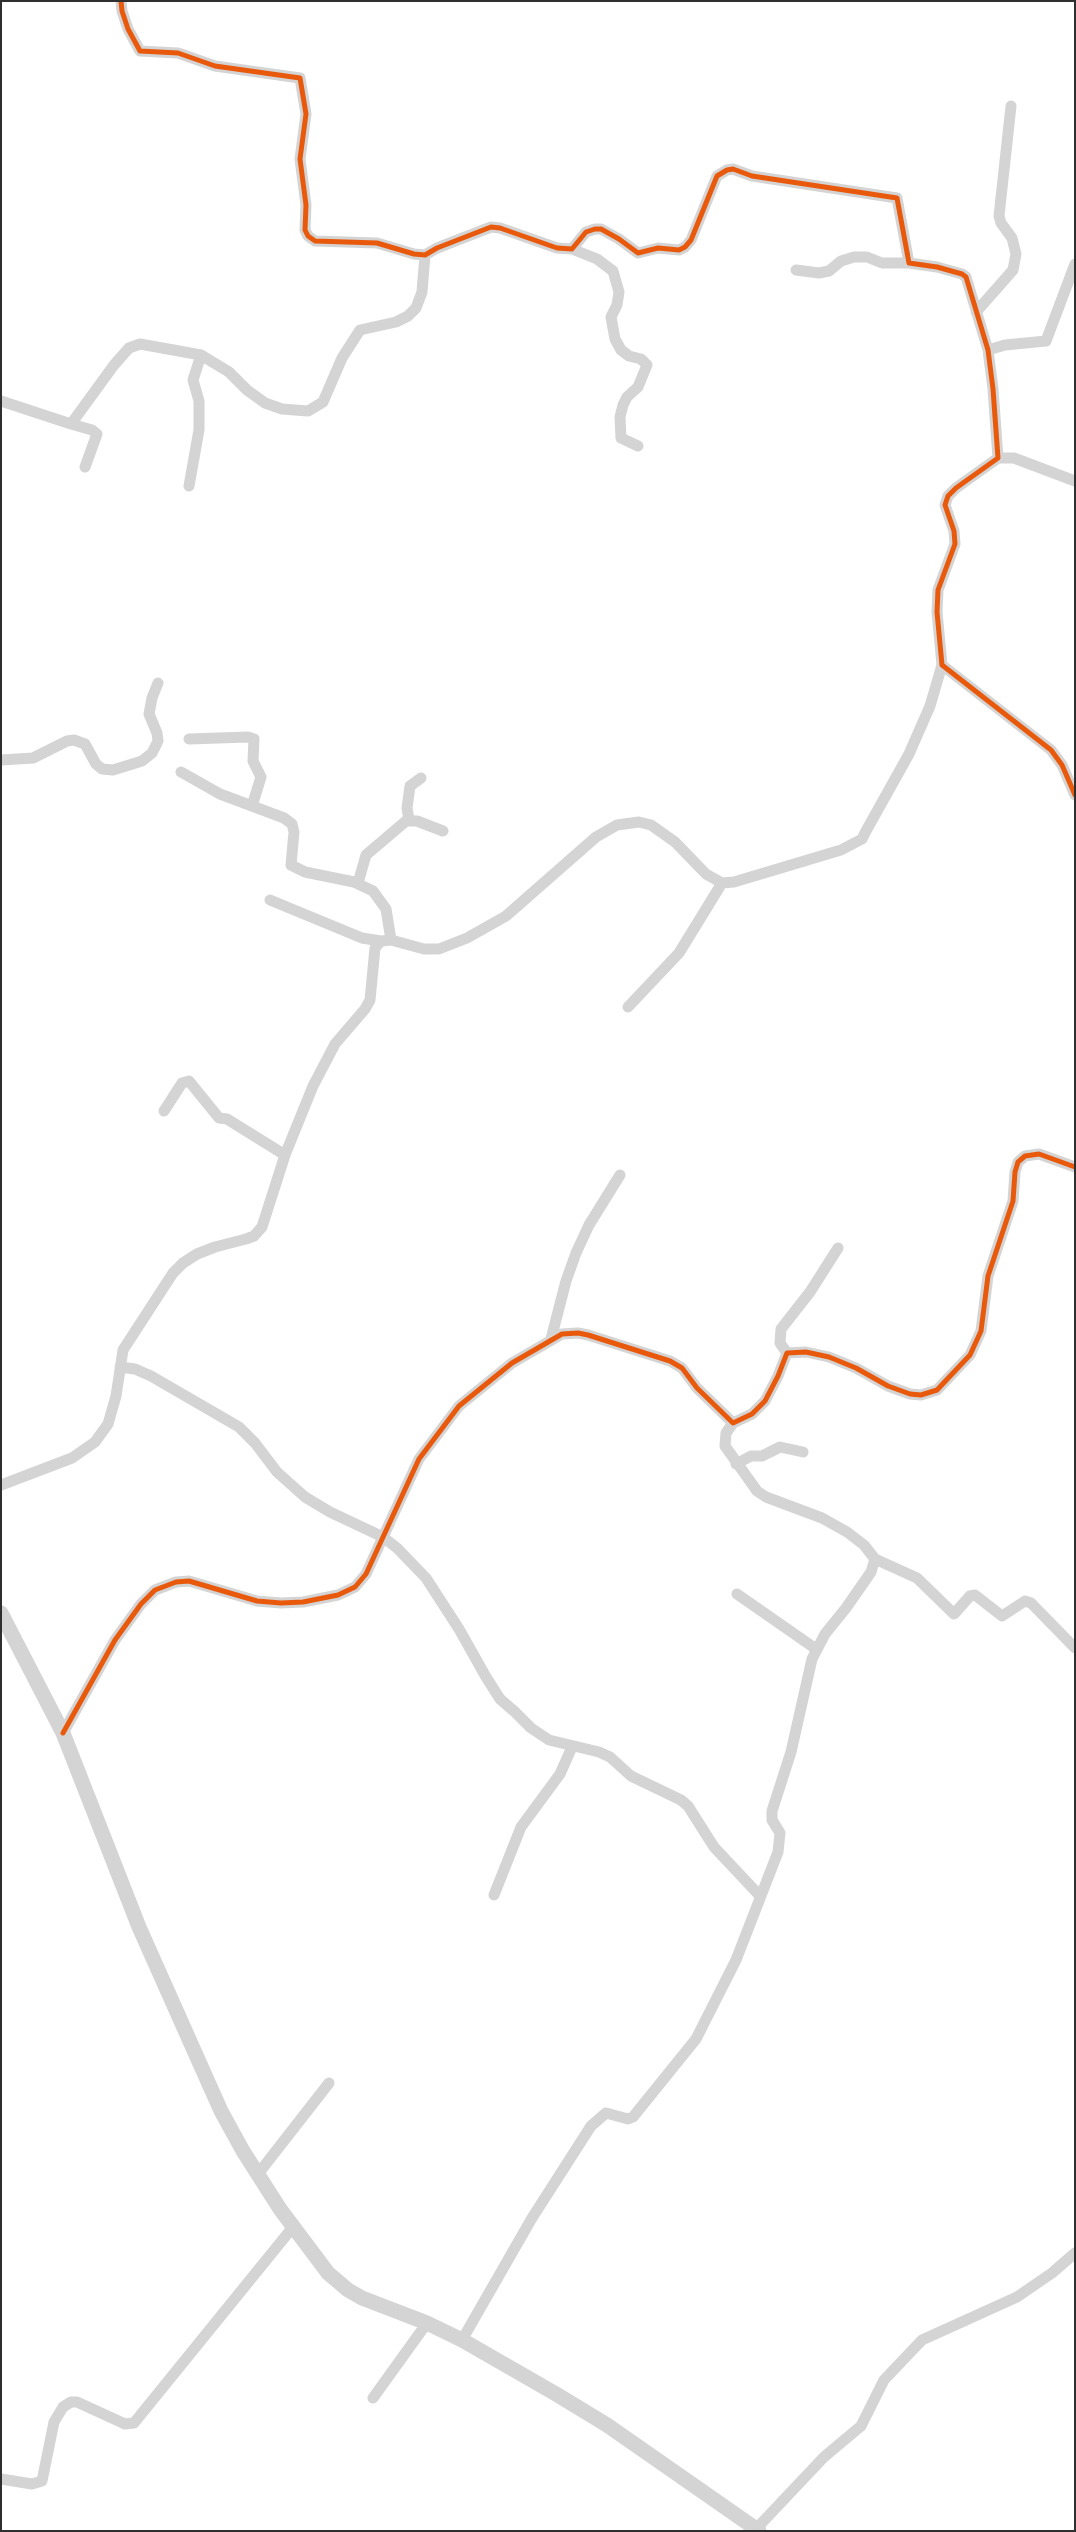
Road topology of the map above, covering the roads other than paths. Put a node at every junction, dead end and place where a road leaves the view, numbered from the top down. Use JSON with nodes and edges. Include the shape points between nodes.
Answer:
{"nodes":[{"id":1,"x":122,"y":1,"type":"edge"},
{"id":2,"x":1011,"y":106,"type":"dead end"},
{"id":3,"x":572,"y":249,"type":"junction"},
{"id":4,"x":425,"y":255,"type":"junction"},
{"id":5,"x":909,"y":263,"type":"junction"},
{"id":6,"x":1075,"y":264,"type":"edge"},
{"id":7,"x":796,"y":270,"type":"dead end"},
{"id":8,"x":976,"y":312,"type":"junction"},
{"id":9,"x":988,"y":350,"type":"junction"},
{"id":10,"x":201,"y":355,"type":"junction"},
{"id":11,"x":1,"y":401,"type":"edge"},
{"id":12,"x":71,"y":424,"type":"junction"},
{"id":13,"x":638,"y":446,"type":"dead end"},
{"id":14,"x":998,"y":458,"type":"junction"},
{"id":15,"x":85,"y":468,"type":"dead end"},
{"id":16,"x":1075,"y":481,"type":"edge"},
{"id":17,"x":189,"y":486,"type":"dead end"},
{"id":18,"x":942,"y":665,"type":"junction"},
{"id":19,"x":158,"y":683,"type":"dead end"},
{"id":20,"x":189,"y":740,"type":"dead end"},
{"id":21,"x":1,"y":760,"type":"edge"},
{"id":22,"x":181,"y":772,"type":"dead end"},
{"id":23,"x":421,"y":778,"type":"dead end"},
{"id":24,"x":1075,"y":795,"type":"edge"},
{"id":25,"x":252,"y":806,"type":"junction"},
{"id":26,"x":409,"y":820,"type":"junction"},
{"id":27,"x":443,"y":831,"type":"dead end"},
{"id":28,"x":722,"y":883,"type":"junction"},
{"id":29,"x":358,"y":884,"type":"junction"},
{"id":30,"x":270,"y":900,"type":"dead end"},
{"id":31,"x":386,"y":941,"type":"junction"},
{"id":32,"x":628,"y":1007,"type":"dead end"},
{"id":33,"x":164,"y":1111,"type":"dead end"},
{"id":34,"x":285,"y":1155,"type":"junction"},
{"id":35,"x":1075,"y":1167,"type":"edge"},
{"id":36,"x":620,"y":1176,"type":"dead end"},
{"id":37,"x":838,"y":1248,"type":"dead end"},
{"id":38,"x":551,"y":1338,"type":"junction"},
{"id":39,"x":787,"y":1353,"type":"junction"},
{"id":40,"x":120,"y":1367,"type":"junction"},
{"id":41,"x":733,"y":1424,"type":"junction"},
{"id":42,"x":803,"y":1452,"type":"dead end"},
{"id":43,"x":736,"y":1464,"type":"junction"},
{"id":44,"x":1,"y":1485,"type":"edge"},
{"id":45,"x":383,"y":1537,"type":"junction"},
{"id":46,"x":875,"y":1559,"type":"junction"},
{"id":47,"x":737,"y":1594,"type":"dead end"},
{"id":48,"x":1,"y":1613,"type":"edge"},
{"id":49,"x":1075,"y":1648,"type":"edge"},
{"id":50,"x":816,"y":1649,"type":"junction"},
{"id":51,"x":63,"y":1733,"type":"junction"},
{"id":52,"x":572,"y":1747,"type":"junction"},
{"id":53,"x":494,"y":1895,"type":"dead end"},
{"id":54,"x":760,"y":1896,"type":"junction"},
{"id":55,"x":329,"y":2083,"type":"dead end"},
{"id":56,"x":258,"y":2174,"type":"junction"},
{"id":57,"x":293,"y":2227,"type":"junction"},
{"id":58,"x":1075,"y":2253,"type":"edge"},
{"id":59,"x":426,"y":2323,"type":"junction"},
{"id":60,"x":462,"y":2340,"type":"junction"},
{"id":61,"x":373,"y":2398,"type":"dead end"},
{"id":62,"x":1,"y":2479,"type":"edge"},
{"id":63,"x":758,"y":2530,"type":"edge"}],
"edges":[{"from":1,"to":4,"type":"street","via":[[128,29],[140,51],[178,53],[215,66],[300,78],[306,114],[300,158],[306,205],[305,230],[311,239],[377,243]]},
{"from":2,"to":8,"type":"street","via":[[999,216],[1012,238],[1016,254],[1013,270]]},
{"from":3,"to":4,"type":"street","via":[[557,248],[500,228],[491,228]]},
{"from":3,"to":5,"type":"street","via":[[586,232],[601,229],[638,253],[658,248],[679,250],[691,240],[717,176],[733,169],[752,176],[868,195],[893,196],[898,202]]},
{"from":3,"to":13,"type":"street","via":[[597,259],[614,271],[619,292],[611,317],[615,339],[621,350],[647,365],[638,387],[627,396],[620,417],[621,438]]},
{"from":4,"to":10,"type":"street","via":[[422,292],[416,308],[396,322],[360,330],[342,358],[323,402],[314,409],[302,412],[273,407],[252,395],[229,372]]},
{"from":5,"to":7,"type":"street","via":[[850,258],[829,271]]},
{"from":5,"to":8,"type":"street","via":[[962,274],[966,277]]},
{"from":6,"to":9,"type":"street","via":[[1046,341]]},
{"from":8,"to":9,"type":"street"},
{"from":9,"to":14,"type":"street"},
{"from":10,"to":12,"type":"street","via":[[134,345],[114,365]]},
{"from":10,"to":17,"type":"street","via":[[193,380],[199,400],[198,430]]},
{"from":11,"to":12,"type":"street"},
{"from":12,"to":15,"type":"street","via":[[97,434]]},
{"from":14,"to":16,"type":"street","via":[[1014,458]]},
{"from":14,"to":18,"type":"street","via":[[956,488],[945,505],[954,531],[954,544],[938,590],[936,612]]},
{"from":18,"to":24,"type":"street","via":[[1051,750],[1062,765]]},
{"from":18,"to":28,"type":"street","via":[[930,706],[909,754],[862,839],[841,850]]},
{"from":19,"to":21,"type":"street","via":[[149,714],[158,741],[152,753],[142,761],[113,770],[102,769],[85,744],[74,740],[33,758]]},
{"from":20,"to":25,"type":"street","via":[[254,739],[253,761],[261,777]]},
{"from":22,"to":25,"type":"street","via":[[220,794]]},
{"from":23,"to":26,"type":"street","via":[[410,786]]},
{"from":25,"to":29,"type":"street","via":[[292,824],[290,860],[293,867]]},
{"from":26,"to":27,"type":"street"},
{"from":26,"to":29,"type":"street","via":[[366,855]]},
{"from":28,"to":31,"type":"street","via":[[706,874],[675,842],[651,824],[617,825],[596,837],[506,916],[467,938],[439,949]]},
{"from":28,"to":32,"type":"street","via":[[679,953]]},
{"from":29,"to":31,"type":"street","via":[[373,891],[382,902],[388,918]]},
{"from":30,"to":31,"type":"street","via":[[362,938]]},
{"from":31,"to":34,"type":"street","via":[[375,948],[370,1000],[328,1056]]},
{"from":33,"to":34,"type":"street","via":[[182,1083],[189,1081],[219,1118],[227,1119]]},
{"from":34,"to":40,"type":"street","via":[[266,1220],[259,1232],[246,1239],[215,1246],[183,1263],[129,1339]]},
{"from":35,"to":39,"type":"street","via":[[1039,1154],[1024,1156],[1018,1162],[1013,1201],[988,1276],[980,1331],[970,1355],[937,1390],[910,1394],[829,1357],[806,1352]]},
{"from":36,"to":38,"type":"street","via":[[589,1225],[576,1253]]},
{"from":37,"to":39,"type":"street","via":[[781,1329],[780,1343]]},
{"from":38,"to":41,"type":"street","via":[[578,1333],[670,1360],[682,1368],[696,1388]]},
{"from":38,"to":45,"type":"street","via":[[498,1373],[459,1406],[419,1459]]},
{"from":39,"to":41,"type":"street","via":[[765,1401],[752,1414]]},
{"from":40,"to":44,"type":"street","via":[[108,1424],[95,1442],[72,1458]]},
{"from":40,"to":45,"type":"street","via":[[151,1376],[239,1427],[277,1472],[304,1497]]},
{"from":41,"to":43,"type":"street","via":[[724,1443]]},
{"from":42,"to":43,"type":"street","via":[[780,1447]]},
{"from":43,"to":46,"type":"street","via":[[757,1491],[847,1532]]},
{"from":45,"to":51,"type":"street","via":[[360,1582],[338,1595],[303,1602],[257,1601],[189,1582],[176,1582],[155,1590],[114,1640]]},
{"from":45,"to":52,"type":"street","via":[[426,1578],[500,1698],[531,1728],[549,1740]]},
{"from":46,"to":49,"type":"street","via":[[917,1578],[952,1614],[975,1594],[1002,1616],[1025,1601],[1031,1603]]},
{"from":46,"to":50,"type":"street","via":[[868,1576]]},
{"from":47,"to":50,"type":"street"},
{"from":48,"to":51,"type":"street"},
{"from":50,"to":54,"type":"street","via":[[791,1752],[772,1811],[780,1839]]},
{"from":51,"to":56,"type":"street","via":[[139,1927],[213,2093]]},
{"from":52,"to":53,"type":"street","via":[[560,1774],[521,1827]]},
{"from":52,"to":54,"type":"street","via":[[610,1757],[631,1776],[681,1800],[714,1847]]},
{"from":54,"to":60,"type":"street","via":[[736,1960],[692,2047],[630,2119],[606,2113],[595,2121],[532,2218]]},
{"from":55,"to":56,"type":"street"},
{"from":56,"to":57,"type":"street"},
{"from":57,"to":59,"type":"street","via":[[328,2272],[348,2290],[386,2309]]},
{"from":57,"to":62,"type":"street","via":[[134,2423],[125,2424],[71,2402],[63,2407],[54,2422],[42,2481],[32,2484]]},
{"from":58,"to":63,"type":"street","via":[[1017,2297],[922,2340],[884,2380],[861,2426],[824,2457]]},
{"from":59,"to":60,"type":"street"},
{"from":59,"to":61,"type":"street"},
{"from":60,"to":63,"type":"street","via":[[607,2425]]}]}
